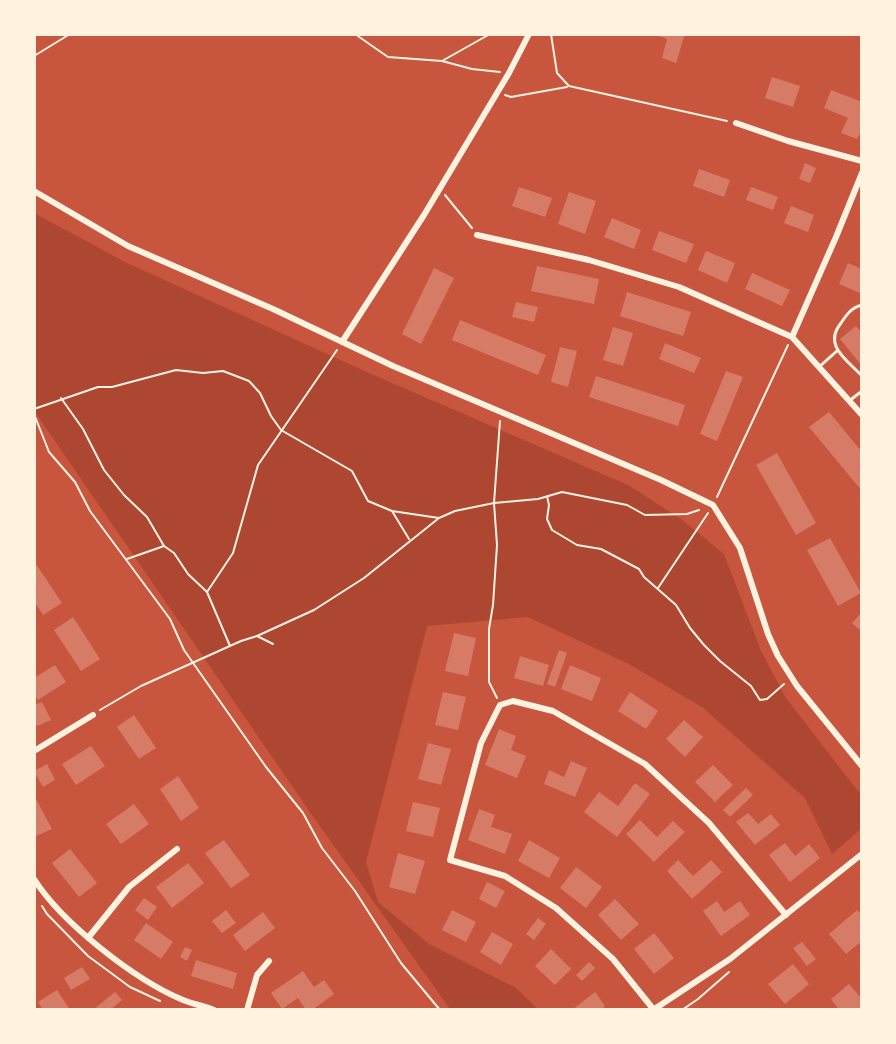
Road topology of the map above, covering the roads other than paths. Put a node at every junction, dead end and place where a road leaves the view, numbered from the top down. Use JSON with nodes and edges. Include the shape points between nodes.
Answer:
{"nodes":[{"id":1,"x":529,"y":34,"type":"edge"},
{"id":2,"x":736,"y":123,"type":"road end"},
{"id":3,"x":861,"y":161,"type":"edge"},
{"id":4,"x":861,"y":173,"type":"edge"},
{"id":5,"x":34,"y":191,"type":"edge"},
{"id":6,"x":477,"y":235,"type":"road end"},
{"id":7,"x":861,"y":305,"type":"edge"},
{"id":8,"x":792,"y":337,"type":"junction"},
{"id":9,"x":342,"y":342,"type":"junction"},
{"id":10,"x":838,"y":350,"type":"junction"},
{"id":11,"x":818,"y":367,"type":"junction"},
{"id":12,"x":861,"y":376,"type":"edge"},
{"id":13,"x":861,"y":391,"type":"edge"},
{"id":14,"x":849,"y":401,"type":"junction"},
{"id":15,"x":861,"y":415,"type":"edge"},
{"id":16,"x":93,"y":715,"type":"road end"},
{"id":17,"x":34,"y":751,"type":"edge"},
{"id":18,"x":861,"y":766,"type":"edge"},
{"id":19,"x":177,"y":849,"type":"dead end"},
{"id":20,"x":861,"y":855,"type":"edge"},
{"id":21,"x":34,"y":879,"type":"edge"},
{"id":22,"x":786,"y":915,"type":"junction"},
{"id":23,"x":88,"y":938,"type":"junction"},
{"id":24,"x":269,"y":961,"type":"dead end"},
{"id":25,"x":654,"y":1009,"type":"edge"},
{"id":26,"x":214,"y":1010,"type":"edge"},
{"id":27,"x":247,"y":1010,"type":"edge"}],
"edges":[{"from":1,"to":9,"type":"street","via":[[440,189]]},
{"from":2,"to":3,"type":"street"},
{"from":4,"to":8,"type":"street"},
{"from":5,"to":9,"type":"street","via":[[128,246]]},
{"from":6,"to":8,"type":"street","via":[[589,260],[679,287]]},
{"from":7,"to":10,"type":"lane","via":[[852,308],[833,332]]},
{"from":8,"to":11,"type":"street"},
{"from":9,"to":18,"type":"street","via":[[713,505],[740,548],[768,634],[792,677]]},
{"from":10,"to":11,"type":"lane"},
{"from":10,"to":12,"type":"lane"},
{"from":11,"to":14,"type":"street"},
{"from":13,"to":14,"type":"lane"},
{"from":14,"to":15,"type":"street"},
{"from":16,"to":17,"type":"street"},
{"from":19,"to":23,"type":"street","via":[[129,887]]},
{"from":20,"to":22,"type":"street"},
{"from":21,"to":23,"type":"street"},
{"from":22,"to":25,"type":"street","via":[[730,959]]},
{"from":22,"to":25,"type":"street","via":[[709,823],[645,764],[554,711],[513,701],[500,705],[481,743],[450,860],[505,876],[556,908],[613,959]]},
{"from":23,"to":26,"type":"street","via":[[137,974],[182,999]]},
{"from":24,"to":27,"type":"street","via":[[257,975]]}]}
